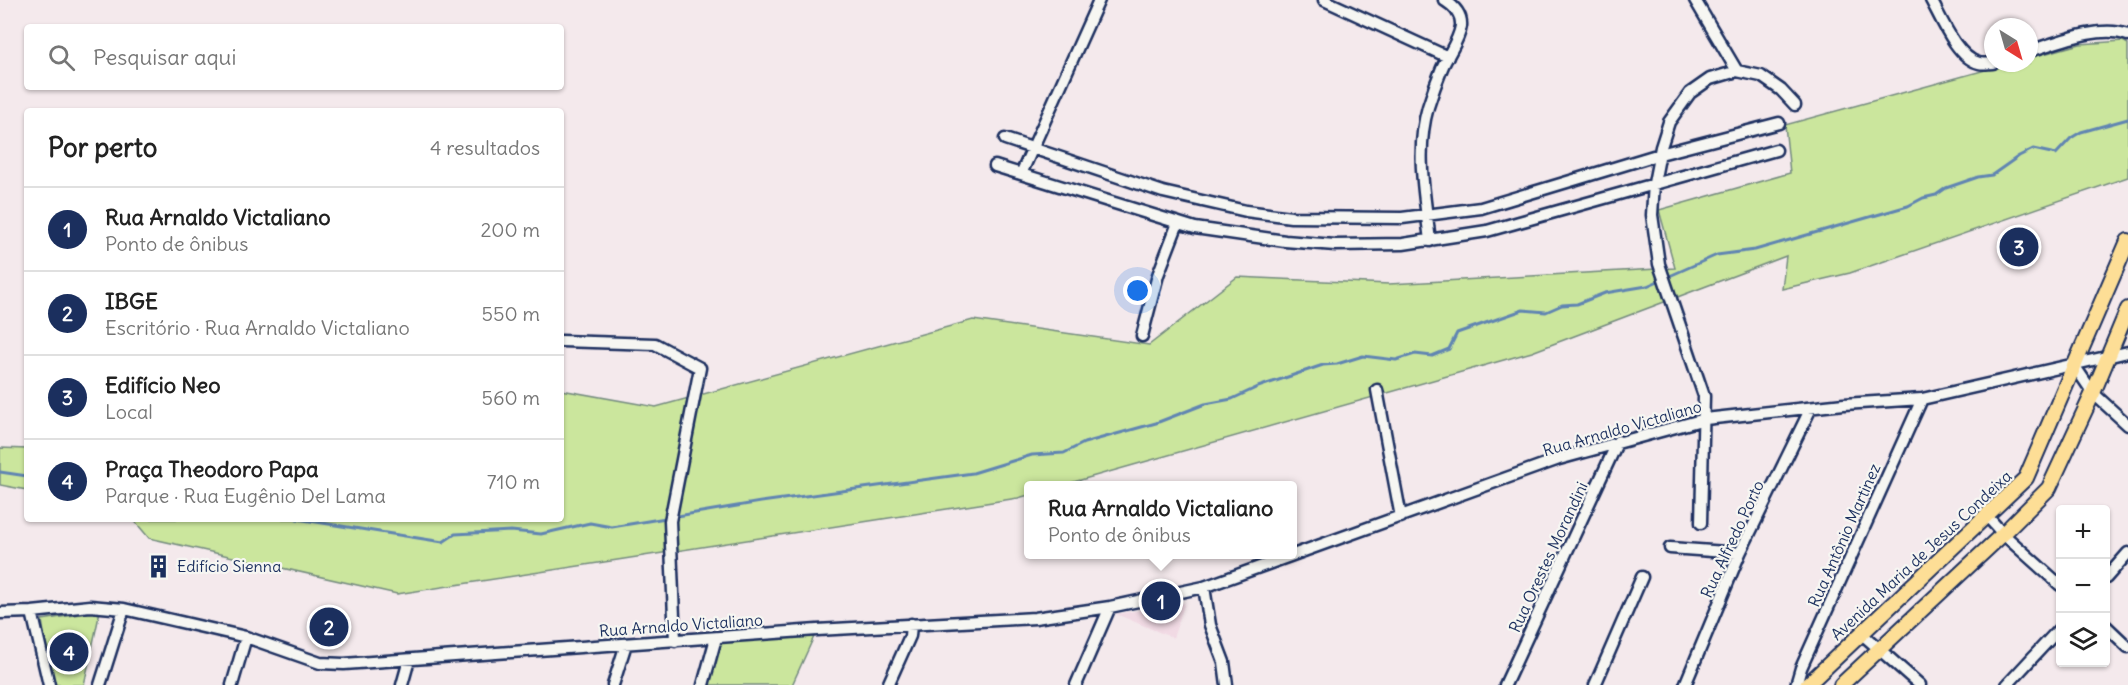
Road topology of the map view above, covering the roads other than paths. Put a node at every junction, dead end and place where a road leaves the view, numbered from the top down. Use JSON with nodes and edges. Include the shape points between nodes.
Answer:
{"nodes":[{"id":1,"x":1099,"y":0,"type":"edge"},
{"id":2,"x":1324,"y":0,"type":"edge"},
{"id":3,"x":1444,"y":0,"type":"edge"},
{"id":4,"x":1695,"y":0,"type":"edge"},
{"id":5,"x":1931,"y":0,"type":"edge"},
{"id":6,"x":2128,"y":35,"type":"edge"},
{"id":7,"x":2038,"y":48,"type":"edge"},
{"id":8,"x":1448,"y":57,"type":"junction"},
{"id":9,"x":1984,"y":63,"type":"edge"},
{"id":10,"x":1737,"y":71,"type":"junction"},
{"id":11,"x":1795,"y":105,"type":"dead end"},
{"id":12,"x":1779,"y":123,"type":"dead end"},
{"id":13,"x":1005,"y":139,"type":"dead end"},
{"id":14,"x":1033,"y":148,"type":"junction"},
{"id":15,"x":1776,"y":150,"type":"dead end"},
{"id":16,"x":1660,"y":154,"type":"junction"},
{"id":17,"x":995,"y":166,"type":"dead end"},
{"id":18,"x":1021,"y":174,"type":"junction"},
{"id":19,"x":1653,"y":183,"type":"junction"},
{"id":20,"x":1427,"y":215,"type":"junction"},
{"id":21,"x":1178,"y":223,"type":"junction"},
{"id":22,"x":1430,"y":241,"type":"junction"},
{"id":23,"x":2128,"y":241,"type":"edge"},
{"id":24,"x":2128,"y":309,"type":"edge"},
{"id":25,"x":1142,"y":336,"type":"dead end"},
{"id":26,"x":564,"y":341,"type":"edge"},
{"id":27,"x":2128,"y":352,"type":"edge"},
{"id":28,"x":2109,"y":356,"type":"junction"},
{"id":29,"x":2074,"y":365,"type":"junction"},
{"id":30,"x":1377,"y":390,"type":"dead end"},
{"id":31,"x":2093,"y":393,"type":"junction"},
{"id":32,"x":1922,"y":399,"type":"junction"},
{"id":33,"x":1811,"y":408,"type":"junction"},
{"id":34,"x":1705,"y":419,"type":"junction"},
{"id":35,"x":2128,"y":425,"type":"edge"},
{"id":36,"x":1618,"y":441,"type":"junction"},
{"id":37,"x":1987,"y":516,"type":"junction"},
{"id":38,"x":1401,"y":517,"type":"junction"},
{"id":39,"x":1701,"y":523,"type":"dead end"},
{"id":40,"x":2004,"y":534,"type":"junction"},
{"id":41,"x":1670,"y":548,"type":"dead end"},
{"id":42,"x":1740,"y":553,"type":"junction"},
{"id":43,"x":2128,"y":553,"type":"edge"},
{"id":44,"x":1297,"y":554,"type":"edge"},
{"id":45,"x":1283,"y":559,"type":"edge"},
{"id":46,"x":2110,"y":573,"type":"edge"},
{"id":47,"x":1642,"y":578,"type":"dead end"},
{"id":48,"x":2056,"y":581,"type":"edge"},
{"id":49,"x":1204,"y":587,"type":"junction"},
{"id":50,"x":1110,"y":607,"type":"junction"},
{"id":51,"x":124,"y":609,"type":"junction"},
{"id":52,"x":32,"y":612,"type":"junction"},
{"id":53,"x":0,"y":613,"type":"edge"},
{"id":54,"x":911,"y":624,"type":"junction"},
{"id":55,"x":2110,"y":630,"type":"edge"},
{"id":56,"x":2056,"y":632,"type":"edge"},
{"id":57,"x":1862,"y":634,"type":"junction"},
{"id":58,"x":246,"y":637,"type":"junction"},
{"id":59,"x":716,"y":638,"type":"junction"},
{"id":60,"x":675,"y":640,"type":"junction"},
{"id":61,"x":626,"y":644,"type":"junction"},
{"id":62,"x":2128,"y":647,"type":"edge"},
{"id":63,"x":1879,"y":649,"type":"junction"},
{"id":64,"x":409,"y":660,"type":"junction"},
{"id":65,"x":49,"y":685,"type":"edge"},
{"id":66,"x":100,"y":685,"type":"edge"},
{"id":67,"x":232,"y":685,"type":"edge"},
{"id":68,"x":402,"y":685,"type":"edge"},
{"id":69,"x":613,"y":685,"type":"edge"},
{"id":70,"x":703,"y":685,"type":"edge"},
{"id":71,"x":888,"y":685,"type":"edge"},
{"id":72,"x":1076,"y":685,"type":"edge"},
{"id":73,"x":1227,"y":685,"type":"edge"},
{"id":74,"x":1505,"y":685,"type":"edge"},
{"id":75,"x":1595,"y":685,"type":"edge"},
{"id":76,"x":1685,"y":685,"type":"edge"},
{"id":77,"x":1796,"y":685,"type":"edge"},
{"id":78,"x":1807,"y":685,"type":"edge"},
{"id":79,"x":1841,"y":685,"type":"edge"},
{"id":80,"x":1920,"y":685,"type":"edge"},
{"id":81,"x":2007,"y":685,"type":"edge"}],
"edges":[{"from":1,"to":14,"type":"street"},
{"from":2,"to":8,"type":"street"},
{"from":3,"to":8,"type":"street","via":[[1459,13],[1461,24]]},
{"from":4,"to":10,"type":"street"},
{"from":5,"to":9,"type":"street","via":[[1966,56]]},
{"from":6,"to":7,"type":"street","via":[[2104,32]]},
{"from":8,"to":20,"type":"street","via":[[1428,109],[1422,140]]},
{"from":10,"to":11,"type":"street","via":[[1761,76]]},
{"from":10,"to":16,"type":"street","via":[[1710,79],[1690,93],[1669,122]]},
{"from":12,"to":16,"type":"street"},
{"from":13,"to":14,"type":"street"},
{"from":14,"to":18,"type":"street"},
{"from":14,"to":20,"type":"street","via":[[1163,192],[1246,211],[1291,217]]},
{"from":15,"to":19,"type":"street"},
{"from":16,"to":19,"type":"street"},
{"from":16,"to":20,"type":"street","via":[[1481,208]]},
{"from":17,"to":18,"type":"street"},
{"from":18,"to":21,"type":"street"},
{"from":19,"to":22,"type":"street","via":[[1487,231]]},
{"from":19,"to":34,"type":"street","via":[[1659,264],[1704,396]]},
{"from":20,"to":22,"type":"street"},
{"from":21,"to":22,"type":"street","via":[[1237,235],[1335,245]]},
{"from":21,"to":25,"type":"street"},
{"from":23,"to":29,"type":"main road","name":"Avenida Maria de Jesus Condeixa"},
{"from":24,"to":28,"type":"main road"},
{"from":26,"to":60,"type":"street","via":[[655,344],[700,368],[671,516]]},
{"from":27,"to":28,"type":"street","name":"Rua Arnaldo Victaliano"},
{"from":28,"to":29,"type":"street","name":"Rua Arnaldo Victaliano"},
{"from":28,"to":31,"type":"main road"},
{"from":29,"to":31,"type":"street"},
{"from":29,"to":32,"type":"street","name":"Rua Arnaldo Victaliano"},
{"from":29,"to":37,"type":"main road","name":"Avenida Maria de Jesus Condeixa","via":[[2026,478]]},
{"from":30,"to":38,"type":"street"},
{"from":31,"to":35,"type":"street"},
{"from":31,"to":40,"type":"main road","via":[[2049,488]]},
{"from":32,"to":33,"type":"street","name":"Rua Arnaldo Victaliano"},
{"from":32,"to":77,"type":"street","name":"Rua Antônio Martinez"},
{"from":33,"to":34,"type":"street","name":"Rua Arnaldo Victaliano"},
{"from":33,"to":42,"type":"street","name":"Rua Alfredo Porto"},
{"from":34,"to":36,"type":"street","name":"Rua Arnaldo Victaliano"},
{"from":34,"to":39,"type":"street"},
{"from":36,"to":38,"type":"street","name":"Rua Arnaldo Victaliano"},
{"from":36,"to":74,"type":"street","name":"Rua Orestes Morandini"},
{"from":37,"to":40,"type":"street"},
{"from":37,"to":57,"type":"main road","name":"Avenida Maria de Jesus Condeixa"},
{"from":38,"to":44,"type":"street","name":"Rua Arnaldo Victaliano"},
{"from":40,"to":48,"type":"street"},
{"from":40,"to":63,"type":"main road"},
{"from":41,"to":42,"type":"street"},
{"from":42,"to":76,"type":"street","name":"Rua Alfredo Porto"},
{"from":43,"to":46,"type":"street"},
{"from":45,"to":49,"type":"street","name":"Rua Arnaldo Victaliano"},
{"from":47,"to":75,"type":"street"},
{"from":49,"to":50,"type":"street","name":"Rua Arnaldo Victaliano"},
{"from":49,"to":73,"type":"street"},
{"from":50,"to":54,"type":"street","name":"Rua Arnaldo Victaliano","via":[[1037,618]]},
{"from":50,"to":72,"type":"street"},
{"from":51,"to":52,"type":"street","name":"Rua Arnaldo Victaliano","via":[[90,606]]},
{"from":51,"to":58,"type":"street","name":"Rua Arnaldo Victaliano"},
{"from":51,"to":66,"type":"street"},
{"from":52,"to":53,"type":"street","name":"Rua Arnaldo Victaliano"},
{"from":52,"to":65,"type":"street"},
{"from":54,"to":59,"type":"street","name":"Rua Arnaldo Victaliano"},
{"from":54,"to":71,"type":"street","via":[[910,636]]},
{"from":55,"to":62,"type":"street"},
{"from":56,"to":81,"type":"street"},
{"from":57,"to":63,"type":"street"},
{"from":57,"to":78,"type":"main road","name":"Avenida Maria de Jesus Condeixa"},
{"from":58,"to":64,"type":"street","name":"Rua Arnaldo Victaliano","via":[[320,663]]},
{"from":58,"to":67,"type":"street"},
{"from":59,"to":60,"type":"street","name":"Rua Arnaldo Victaliano"},
{"from":59,"to":70,"type":"street"},
{"from":60,"to":61,"type":"street","name":"Rua Arnaldo Victaliano"},
{"from":61,"to":64,"type":"street","name":"Rua Arnaldo Victaliano"},
{"from":61,"to":69,"type":"street"},
{"from":63,"to":79,"type":"main road"},
{"from":63,"to":80,"type":"street"},
{"from":64,"to":68,"type":"street"}]}
